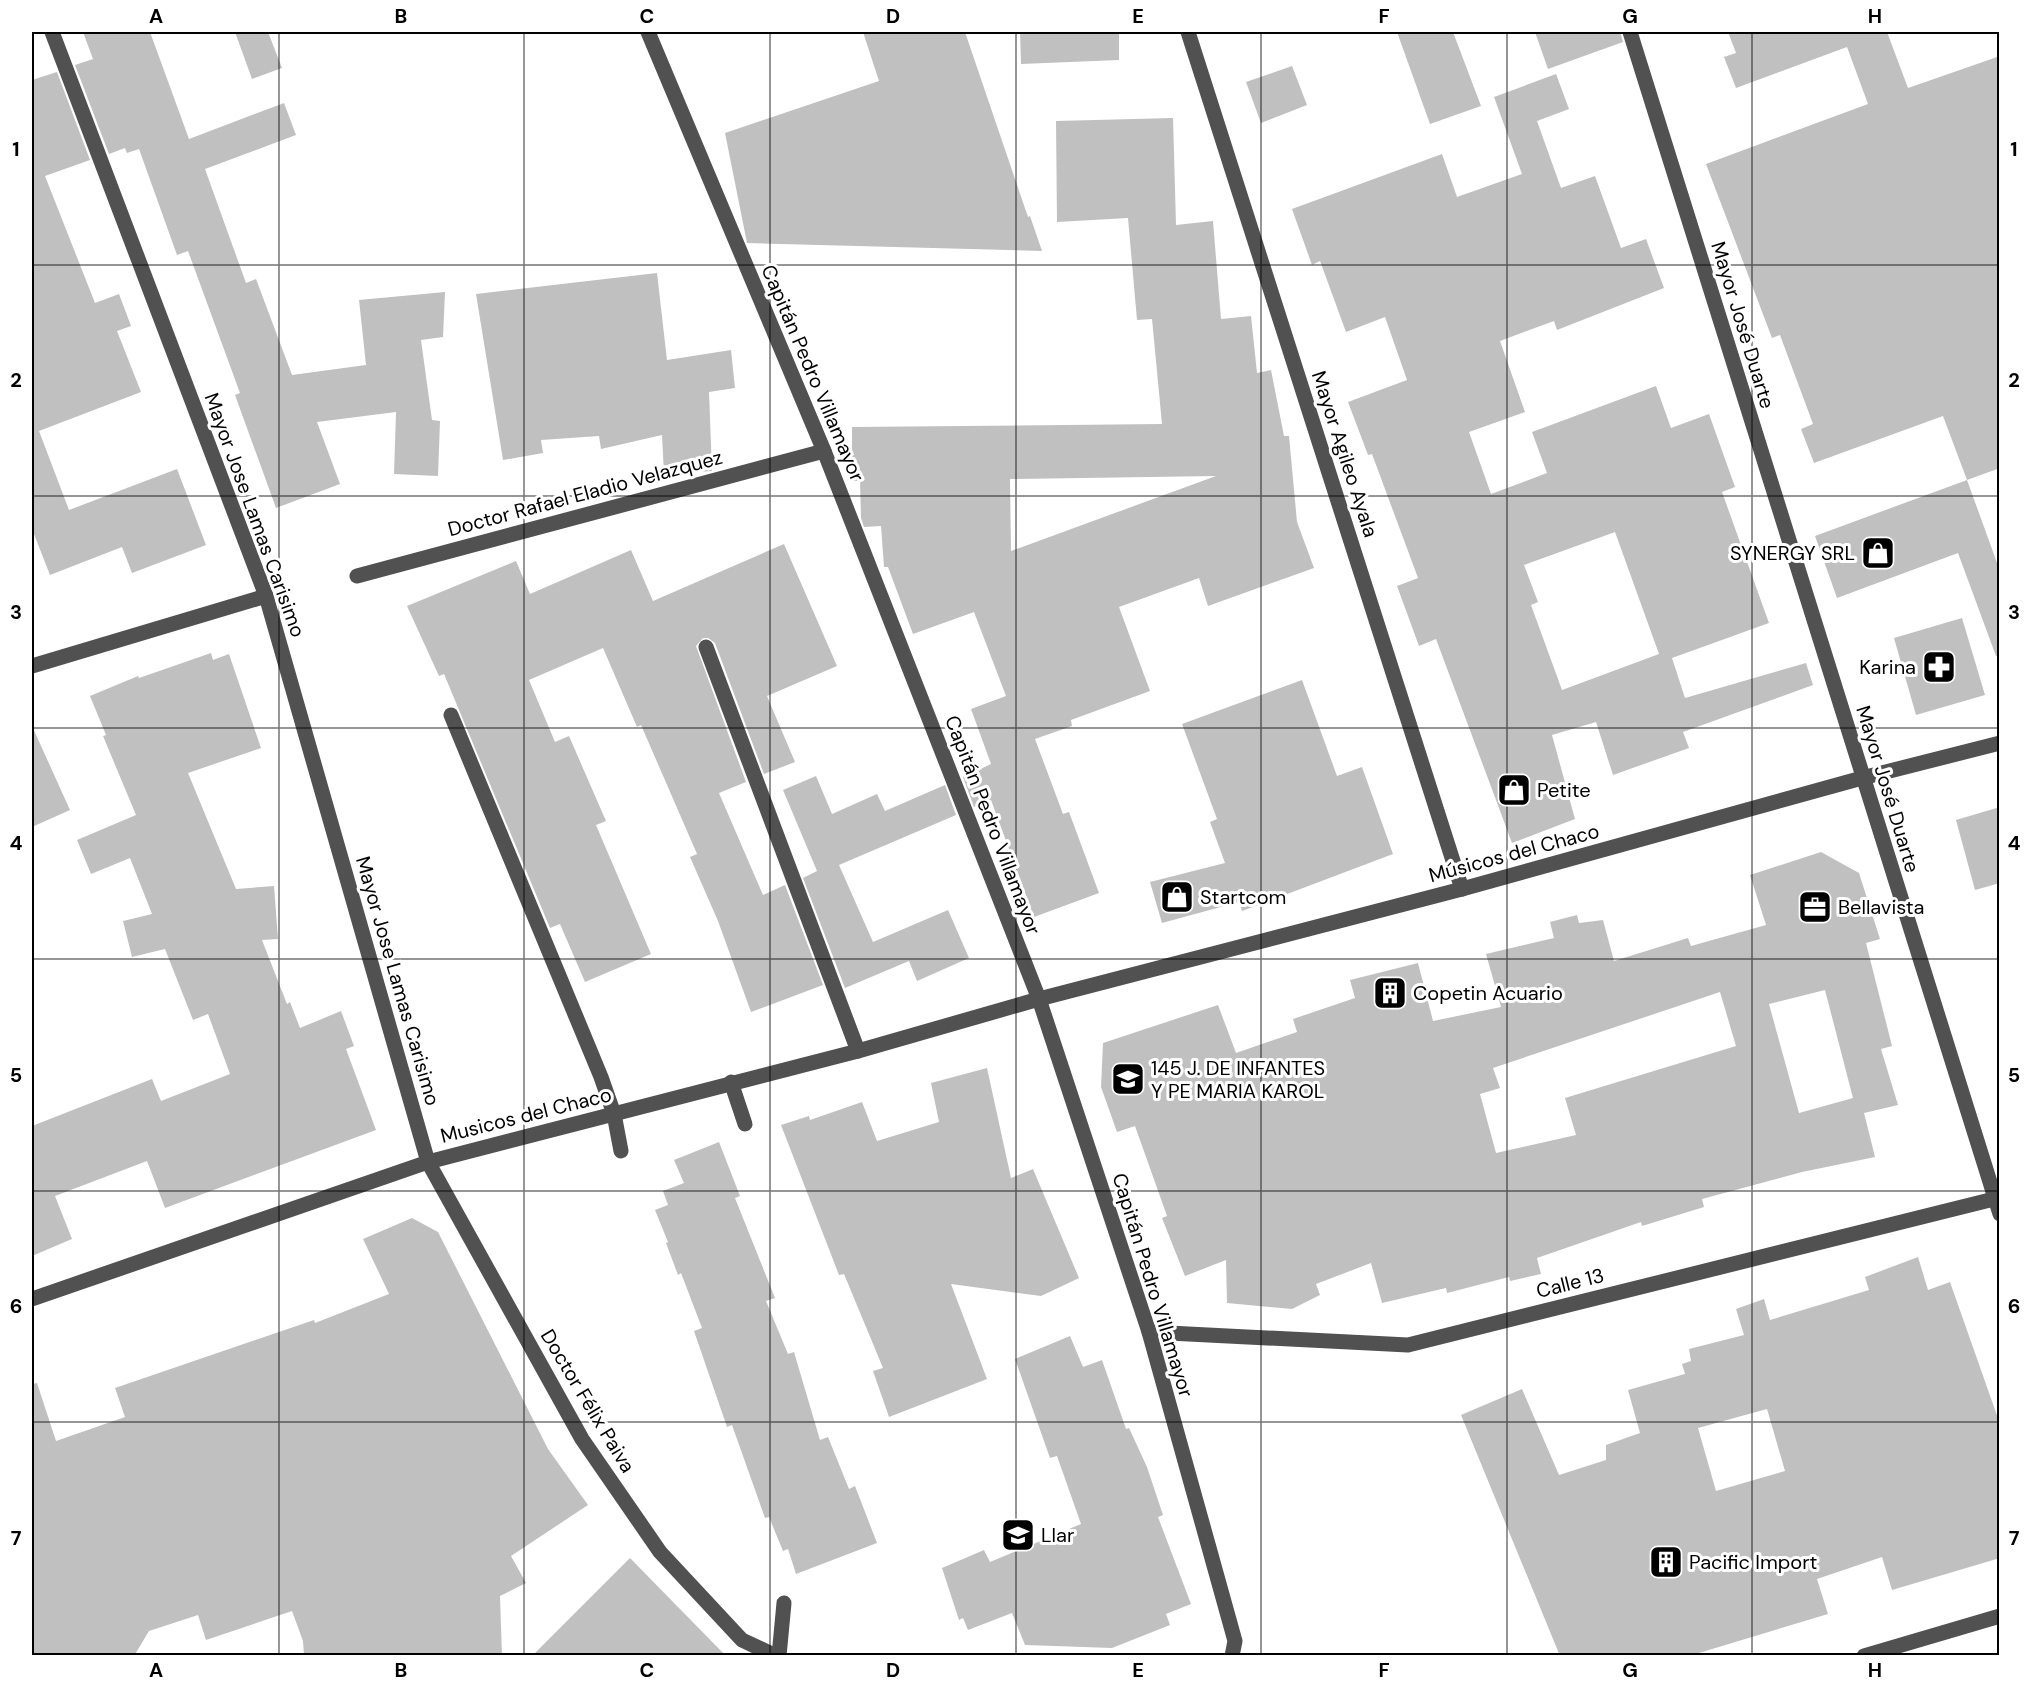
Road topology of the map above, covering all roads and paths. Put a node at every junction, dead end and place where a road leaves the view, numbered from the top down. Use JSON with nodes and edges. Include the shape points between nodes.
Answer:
{"nodes":[{"id":1,"x":52,"y":32,"type":"edge"},
{"id":2,"x":648,"y":32,"type":"edge"},
{"id":3,"x":1188,"y":32,"type":"edge"},
{"id":4,"x":1630,"y":32,"type":"edge"},
{"id":5,"x":824,"y":451,"type":"junction"},
{"id":6,"x":357,"y":576,"type":"dead end"},
{"id":7,"x":266,"y":596,"type":"junction"},
{"id":8,"x":706,"y":647,"type":"dead end"},
{"id":9,"x":32,"y":666,"type":"edge"},
{"id":10,"x":451,"y":715,"type":"dead end"},
{"id":11,"x":2000,"y":743,"type":"edge"},
{"id":12,"x":1862,"y":778,"type":"junction"},
{"id":13,"x":1462,"y":889,"type":"junction"},
{"id":14,"x":1039,"y":999,"type":"junction"},
{"id":15,"x":858,"y":1051,"type":"junction"},
{"id":16,"x":731,"y":1082,"type":"junction"},
{"id":17,"x":614,"y":1114,"type":"junction"},
{"id":18,"x":746,"y":1124,"type":"dead end"},
{"id":19,"x":621,"y":1151,"type":"dead end"},
{"id":20,"x":428,"y":1162,"type":"junction"},
{"id":21,"x":1994,"y":1199,"type":"junction"},
{"id":22,"x":2000,"y":1214,"type":"edge"},
{"id":23,"x":32,"y":1299,"type":"edge"},
{"id":24,"x":1149,"y":1332,"type":"junction"},
{"id":25,"x":784,"y":1603,"type":"dead end"},
{"id":26,"x":2000,"y":1616,"type":"edge"},
{"id":27,"x":777,"y":1656,"type":"edge"},
{"id":28,"x":1232,"y":1656,"type":"edge"},
{"id":29,"x":1864,"y":1656,"type":"edge"}],
"edges":[{"from":1,"to":7,"type":"street","name":"Mayor Jose Lamas Carisimo"},
{"from":2,"to":5,"type":"street","name":"Capitán Pedro Villamayor"},
{"from":3,"to":13,"type":"street","name":"Mayor Agileo Ayala"},
{"from":4,"to":12,"type":"street","name":"Mayor José Duarte"},
{"from":5,"to":6,"type":"street","name":"Doctor Rafael Eladio Velazquez"},
{"from":5,"to":14,"type":"street","name":"Capitán Pedro Villamayor"},
{"from":7,"to":9,"type":"street"},
{"from":7,"to":20,"type":"street","name":"Mayor Jose Lamas Carisimo"},
{"from":8,"to":15,"type":"street"},
{"from":10,"to":17,"type":"street"},
{"from":11,"to":12,"type":"street","name":"Músicos del Chaco"},
{"from":12,"to":13,"type":"street","name":"Músicos del Chaco"},
{"from":12,"to":21,"type":"street","name":"Mayor José Duarte"},
{"from":13,"to":14,"type":"street","name":"Músicos del Chaco"},
{"from":14,"to":15,"type":"street","name":"Musicos del Chaco"},
{"from":14,"to":24,"type":"street","name":"Capitán Pedro Villamayor"},
{"from":15,"to":16,"type":"street","name":"Musicos del Chaco"},
{"from":16,"to":17,"type":"street","name":"Musicos del Chaco"},
{"from":16,"to":18,"type":"street"},
{"from":17,"to":19,"type":"street"},
{"from":17,"to":20,"type":"street","name":"Musicos del Chaco"},
{"from":20,"to":23,"type":"street","name":"Musicos del Chaco"},
{"from":20,"to":27,"type":"street","name":"Doctor Félix Paiva","via":[[582,1439],[660,1552],[742,1640]]},
{"from":21,"to":22,"type":"street","name":"Mayor José Duarte"},
{"from":21,"to":24,"type":"street","name":"Calle 13","via":[[1408,1345]]},
{"from":24,"to":28,"type":"street","name":"Capitán Pedro Villamayor","via":[[1235,1641]]},
{"from":25,"to":27,"type":"street"},
{"from":26,"to":29,"type":"street"}]}
